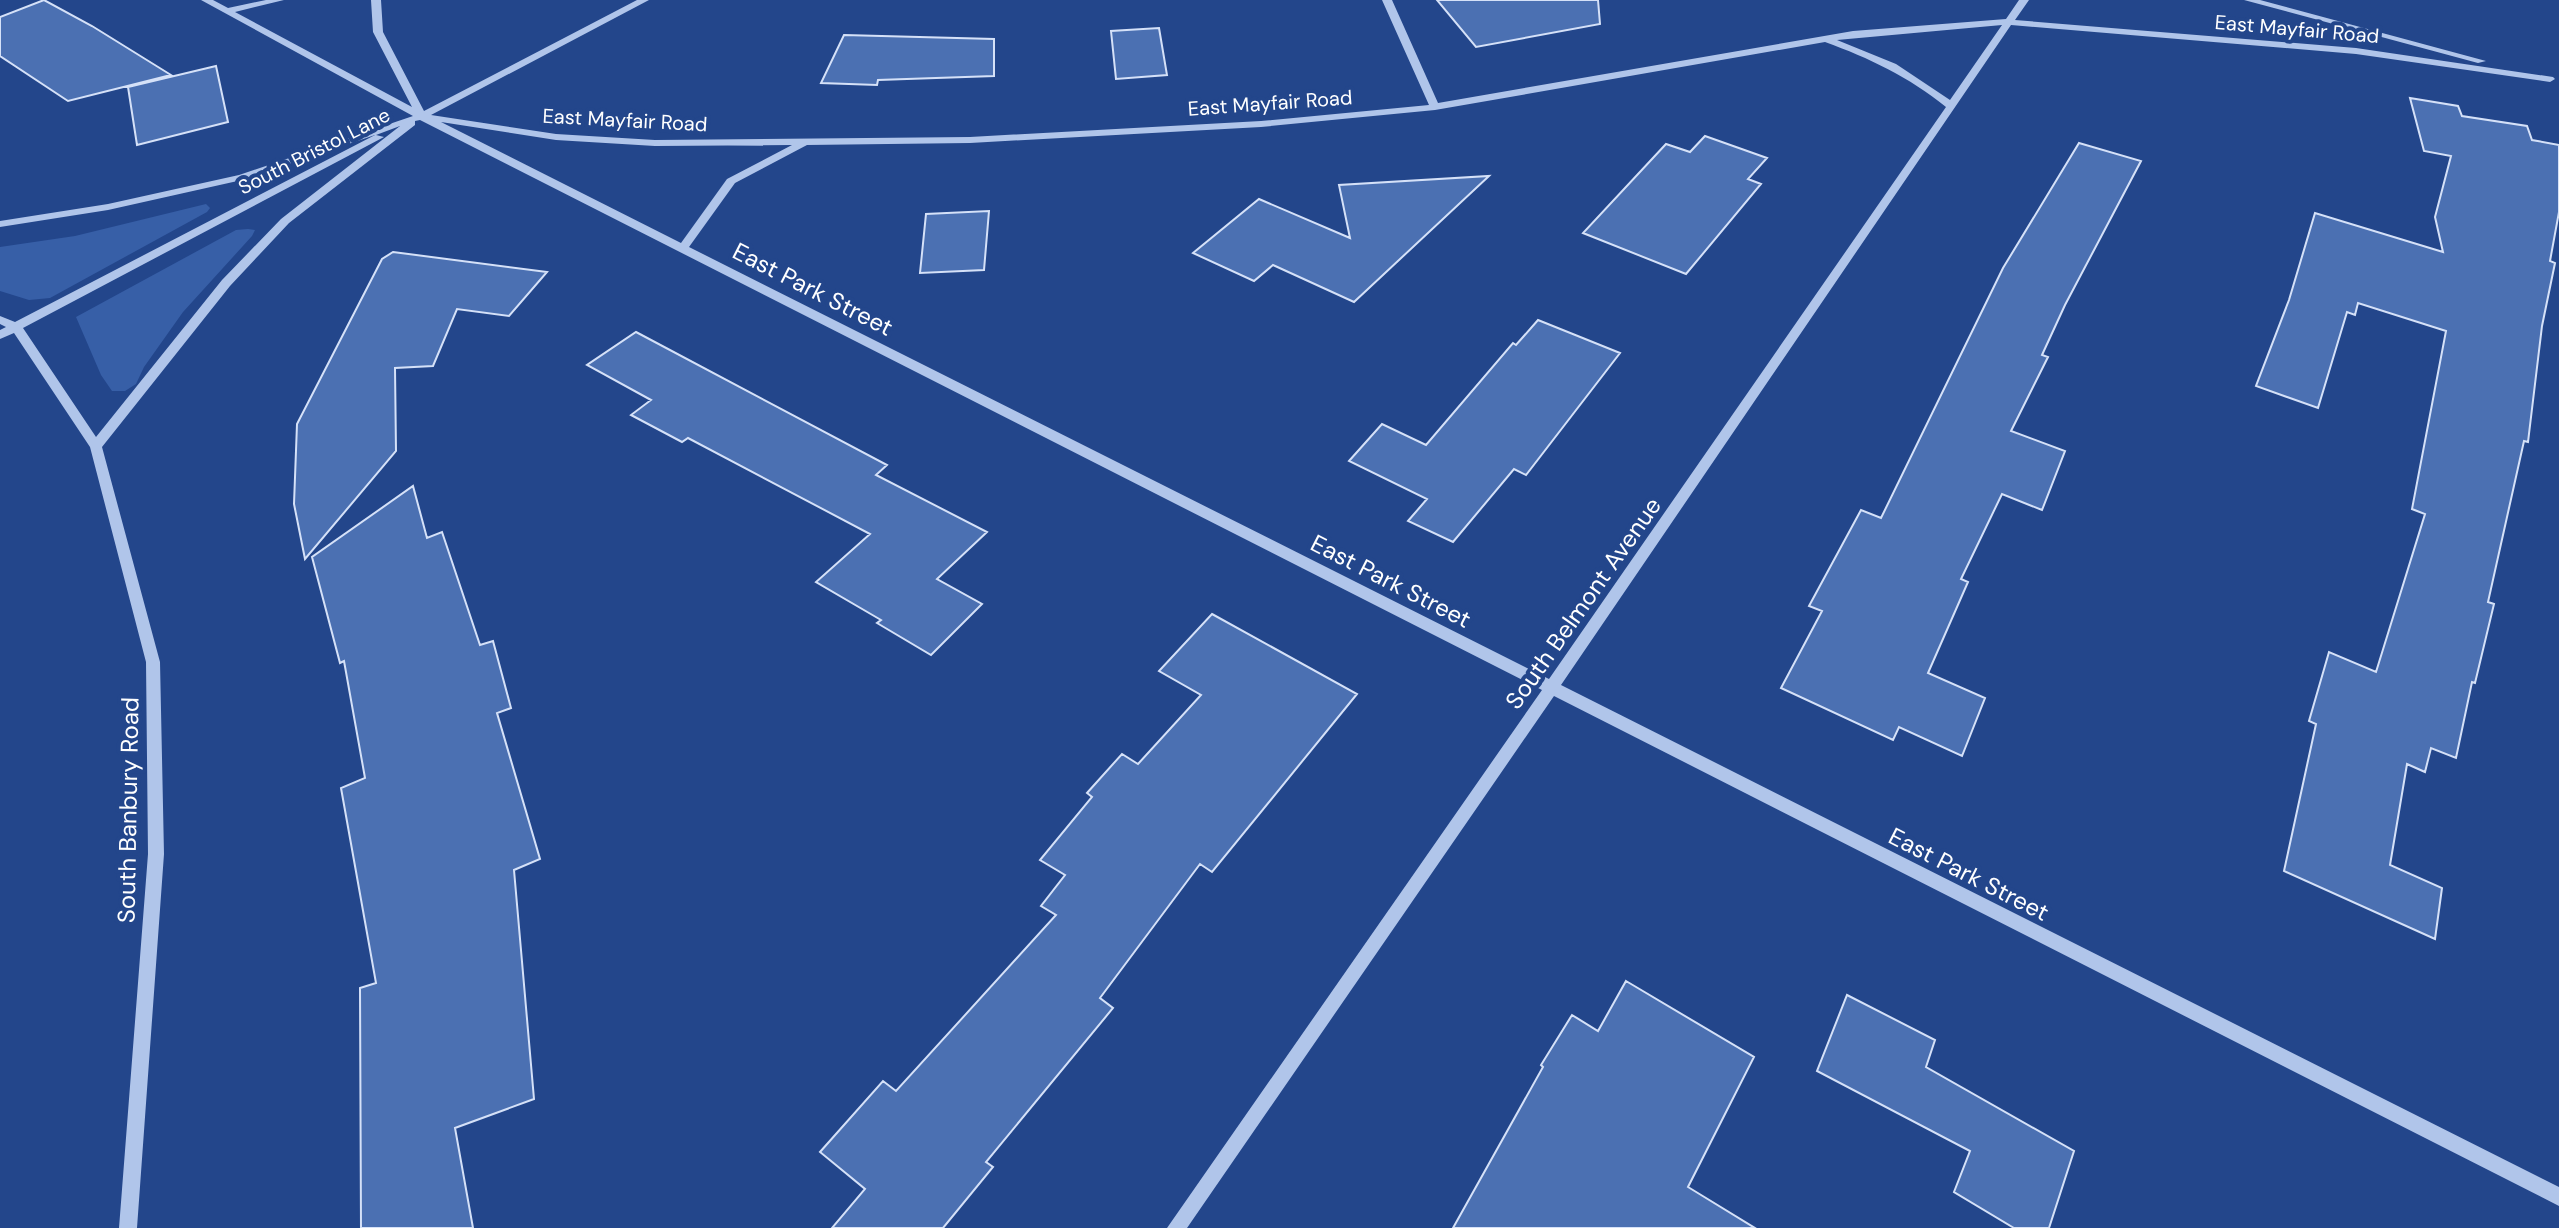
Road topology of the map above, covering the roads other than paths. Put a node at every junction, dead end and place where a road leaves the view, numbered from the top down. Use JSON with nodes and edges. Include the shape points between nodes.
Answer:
{"nodes":[{"id":1,"x":206,"y":0,"type":"edge"},
{"id":2,"x":279,"y":0,"type":"edge"},
{"id":3,"x":376,"y":0,"type":"edge"},
{"id":4,"x":644,"y":0,"type":"edge"},
{"id":5,"x":1387,"y":0,"type":"edge"},
{"id":6,"x":2024,"y":0,"type":"edge"},
{"id":7,"x":2249,"y":0,"type":"edge"},
{"id":8,"x":228,"y":11,"type":"junction"},
{"id":9,"x":2009,"y":22,"type":"junction"},
{"id":10,"x":1827,"y":39,"type":"junction"},
{"id":11,"x":2554,"y":80,"type":"edge"},
{"id":12,"x":1951,"y":106,"type":"junction"},
{"id":13,"x":1435,"y":107,"type":"junction"},
{"id":14,"x":421,"y":116,"type":"junction"},
{"id":15,"x":807,"y":141,"type":"junction"},
{"id":16,"x":0,"y":224,"type":"edge"},
{"id":17,"x":683,"y":248,"type":"junction"},
{"id":18,"x":0,"y":320,"type":"edge"},
{"id":19,"x":16,"y":327,"type":"junction"},
{"id":20,"x":0,"y":335,"type":"edge"},
{"id":21,"x":96,"y":446,"type":"junction"},
{"id":22,"x":1552,"y":687,"type":"junction"},
{"id":23,"x":2559,"y":1197,"type":"edge"},
{"id":24,"x":128,"y":1228,"type":"edge"},
{"id":25,"x":1176,"y":1228,"type":"edge"}],
"edges":[{"from":1,"to":8,"type":"street","name":"East Park Street"},
{"from":2,"to":8,"type":"street"},
{"from":3,"to":14,"type":"street","via":[[378,32]]},
{"from":4,"to":14,"type":"street","name":"South Bristol Lane"},
{"from":5,"to":13,"type":"street"},
{"from":6,"to":9,"type":"street","name":"South Belmont Avenue"},
{"from":7,"to":11,"type":"street"},
{"from":8,"to":14,"type":"street","name":"East Park Street"},
{"from":9,"to":10,"type":"street","name":"East Mayfair Road"},
{"from":9,"to":11,"type":"street","name":"East Mayfair Road","via":[[2356,51]]},
{"from":9,"to":12,"type":"street","name":"South Belmont Avenue"},
{"from":10,"to":12,"type":"street","via":[[1922,81]]},
{"from":10,"to":13,"type":"street","name":"East Mayfair Road"},
{"from":12,"to":22,"type":"street","name":"South Belmont Avenue"},
{"from":13,"to":15,"type":"street","name":"East Mayfair Road","via":[[1215,127],[970,140]]},
{"from":14,"to":15,"type":"street","name":"East Mayfair Road","via":[[570,138]]},
{"from":14,"to":16,"type":"street","name":"East Mayfair Road","via":[[242,177]]},
{"from":14,"to":17,"type":"street","name":"East Park Street"},
{"from":14,"to":19,"type":"street","name":"South Bristol Lane"},
{"from":14,"to":21,"type":"street","via":[[285,221],[226,283]]},
{"from":15,"to":17,"type":"street","via":[[731,181]]},
{"from":17,"to":22,"type":"street","name":"East Park Street"},
{"from":18,"to":19,"type":"street"},
{"from":19,"to":20,"type":"street","name":"South Bristol Lane"},
{"from":19,"to":21,"type":"street","name":"South Banbury Road"},
{"from":21,"to":24,"type":"street","name":"South Banbury Road","via":[[153,662],[156,854]]},
{"from":22,"to":23,"type":"street","name":"East Park Street"},
{"from":22,"to":25,"type":"street","name":"South Belmont Avenue"}]}
